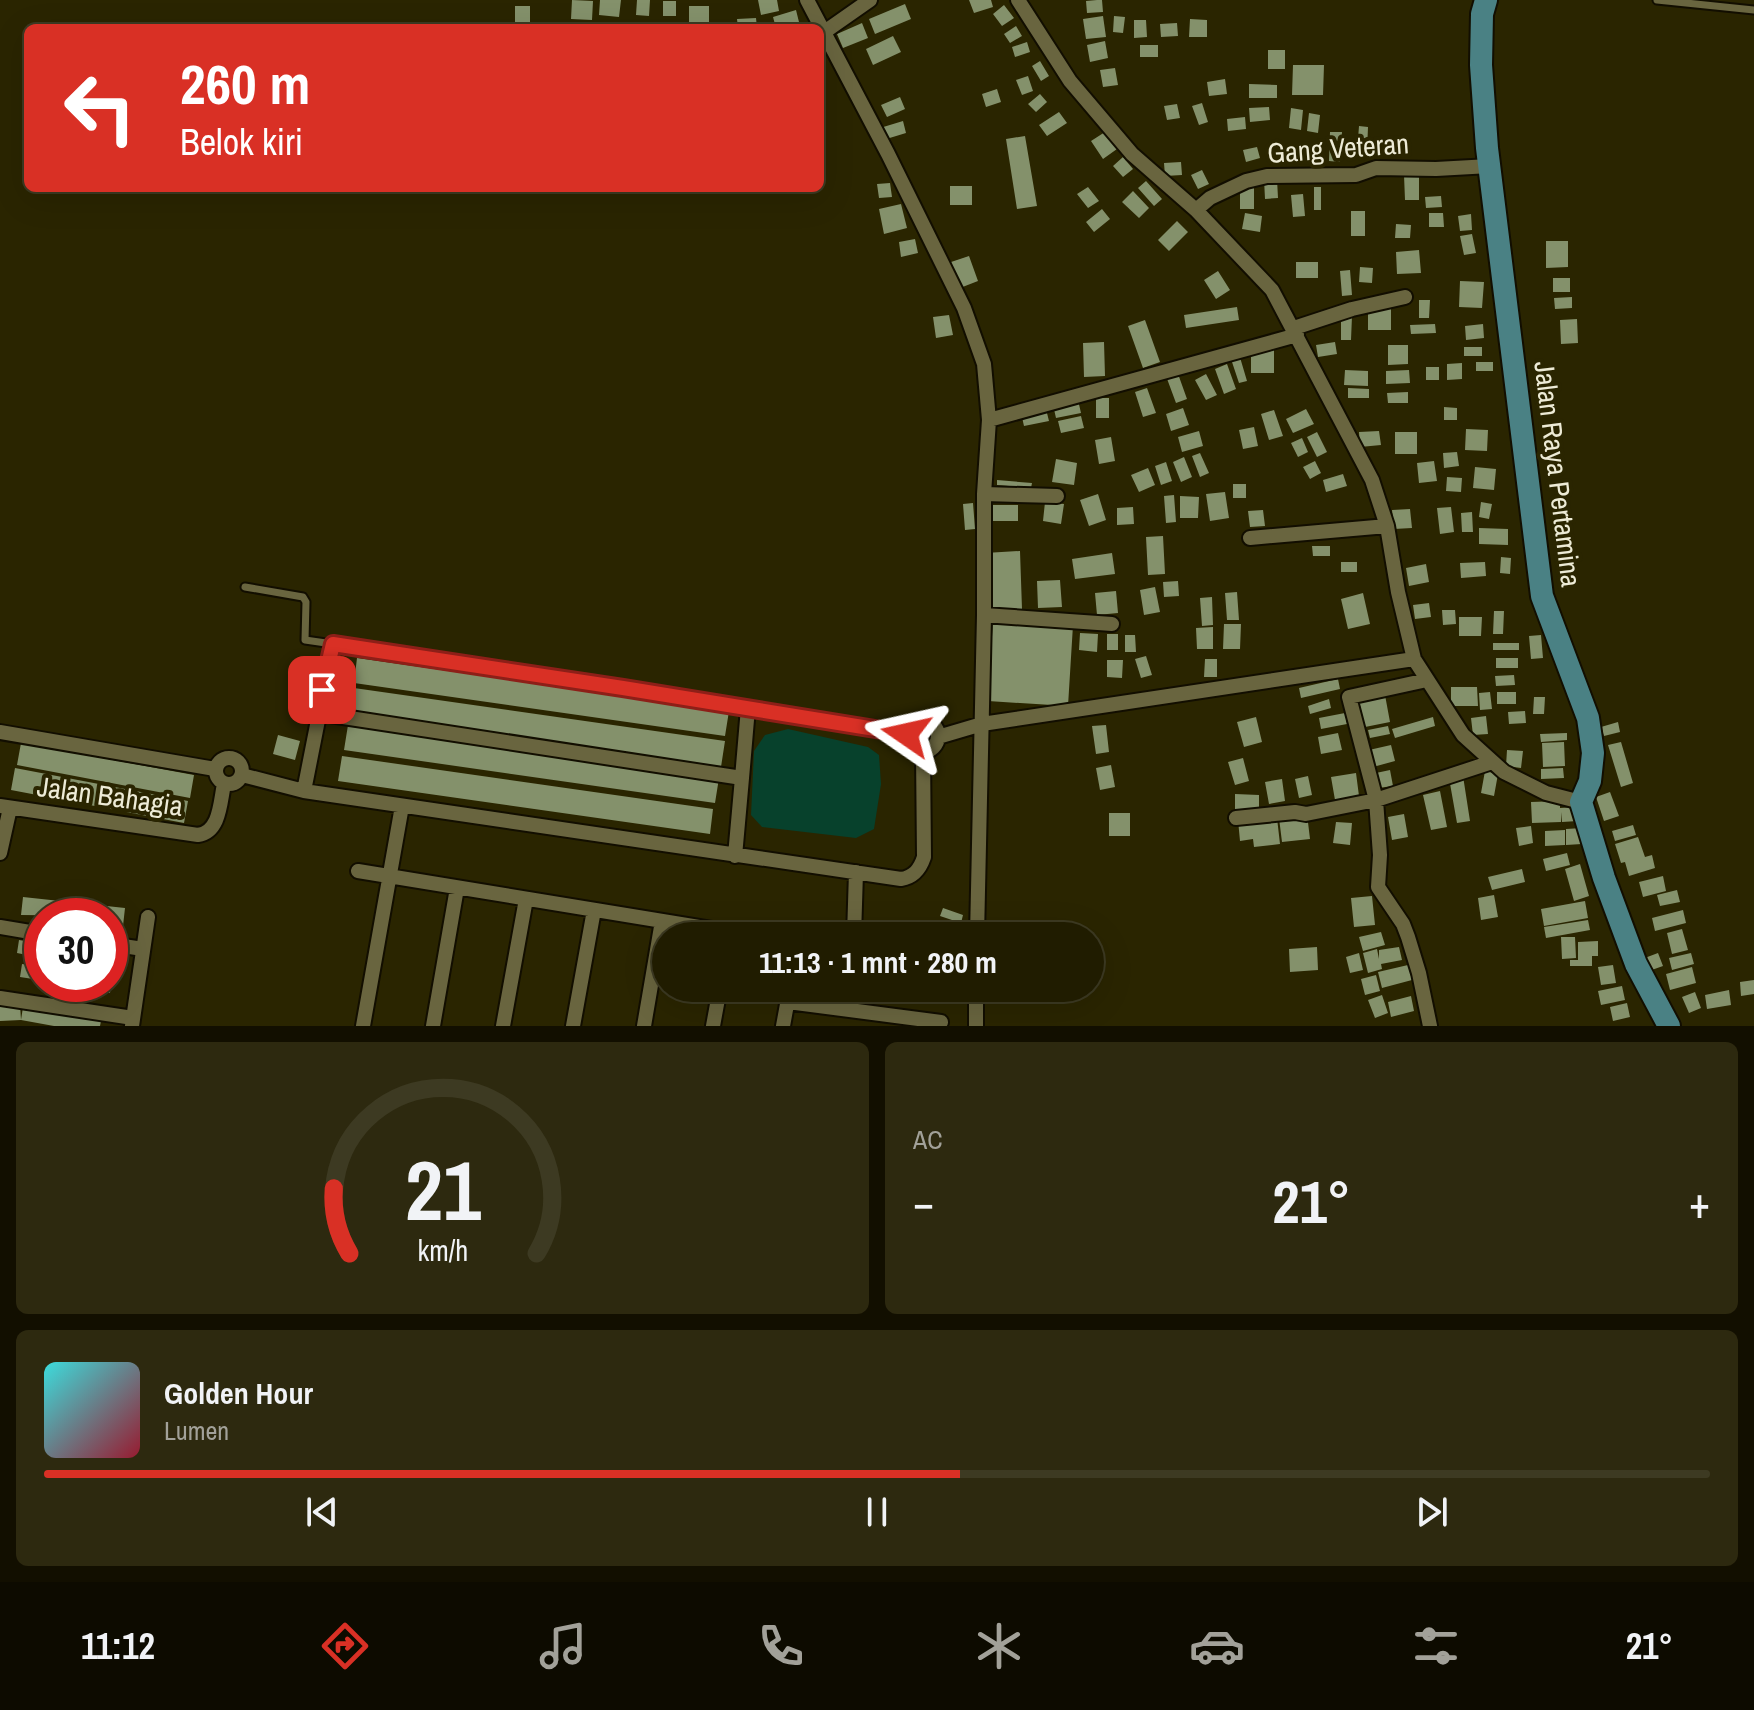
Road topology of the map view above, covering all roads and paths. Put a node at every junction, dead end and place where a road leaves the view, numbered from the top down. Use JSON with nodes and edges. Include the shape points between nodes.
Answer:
{"nodes":[{"id":1,"x":807,"y":0,"type":"edge"},
{"id":2,"x":870,"y":0,"type":"edge"},
{"id":3,"x":1018,"y":0,"type":"edge"},
{"id":4,"x":1486,"y":0,"type":"edge"},
{"id":5,"x":1657,"y":0,"type":"edge"},
{"id":6,"x":1754,"y":10,"type":"edge"},
{"id":7,"x":818,"y":24,"type":"edge"},
{"id":8,"x":824,"y":33,"type":"edge"},
{"id":9,"x":824,"y":38,"type":"edge"},
{"id":10,"x":1490,"y":166,"type":"junction"},
{"id":11,"x":1196,"y":210,"type":"junction"},
{"id":12,"x":1405,"y":297,"type":"dead end"},
{"id":13,"x":1295,"y":332,"type":"junction"},
{"id":14,"x":989,"y":420,"type":"junction"},
{"id":15,"x":984,"y":494,"type":"junction"},
{"id":16,"x":1057,"y":496,"type":"dead end"},
{"id":17,"x":1387,"y":526,"type":"junction"},
{"id":18,"x":1250,"y":538,"type":"dead end"},
{"id":19,"x":245,"y":587,"type":"dead end"},
{"id":20,"x":984,"y":615,"type":"junction"},
{"id":21,"x":1112,"y":624,"type":"dead end"},
{"id":22,"x":333,"y":644,"type":"junction"},
{"id":23,"x":1414,"y":659,"type":"junction"},
{"id":24,"x":1427,"y":680,"type":"junction"},
{"id":25,"x":748,"y":708,"type":"junction"},
{"id":26,"x":317,"y":713,"type":"junction"},
{"id":27,"x":982,"y":724,"type":"junction"},
{"id":28,"x":0,"y":732,"type":"edge"},
{"id":29,"x":906,"y":734,"type":"junction"},
{"id":30,"x":938,"y":737,"type":"junction"},
{"id":31,"x":923,"y":751,"type":"junction"},
{"id":32,"x":1492,"y":762,"type":"junction"},
{"id":33,"x":215,"y":769,"type":"junction"},
{"id":34,"x":242,"y":775,"type":"junction"},
{"id":35,"x":742,"y":778,"type":"junction"},
{"id":36,"x":224,"y":784,"type":"junction"},
{"id":37,"x":304,"y":791,"type":"junction"},
{"id":38,"x":1376,"y":800,"type":"junction"},
{"id":39,"x":1581,"y":802,"type":"junction"},
{"id":40,"x":402,"y":806,"type":"junction"},
{"id":41,"x":5,"y":807,"type":"edge"},
{"id":42,"x":1236,"y":818,"type":"dead end"},
{"id":43,"x":0,"y":853,"type":"edge"},
{"id":44,"x":735,"y":856,"type":"junction"},
{"id":45,"x":358,"y":871,"type":"dead end"},
{"id":46,"x":856,"y":872,"type":"junction"},
{"id":47,"x":389,"y":877,"type":"junction"},
{"id":48,"x":457,"y":888,"type":"junction"},
{"id":49,"x":526,"y":899,"type":"junction"},
{"id":50,"x":594,"y":910,"type":"junction"},
{"id":51,"x":148,"y":917,"type":"dead end"},
{"id":52,"x":662,"y":921,"type":"junction"},
{"id":53,"x":667,"y":922,"type":"edge"},
{"id":54,"x":854,"y":922,"type":"edge"},
{"id":55,"x":977,"y":922,"type":"edge"},
{"id":56,"x":0,"y":927,"type":"edge"},
{"id":57,"x":24,"y":931,"type":"edge"},
{"id":58,"x":128,"y":947,"type":"edge"},
{"id":59,"x":143,"y":949,"type":"junction"},
{"id":60,"x":0,"y":998,"type":"edge"},
{"id":61,"x":717,"y":1002,"type":"edge"},
{"id":62,"x":788,"y":1002,"type":"edge"},
{"id":63,"x":828,"y":1002,"type":"edge"},
{"id":64,"x":976,"y":1002,"type":"edge"},
{"id":65,"x":132,"y":1022,"type":"edge"},
{"id":66,"x":941,"y":1022,"type":"dead end"},
{"id":67,"x":363,"y":1026,"type":"edge"},
{"id":68,"x":433,"y":1026,"type":"edge"},
{"id":69,"x":503,"y":1026,"type":"edge"},
{"id":70,"x":573,"y":1026,"type":"edge"},
{"id":71,"x":644,"y":1026,"type":"edge"},
{"id":72,"x":713,"y":1026,"type":"edge"},
{"id":73,"x":783,"y":1026,"type":"edge"},
{"id":74,"x":976,"y":1026,"type":"edge"},
{"id":75,"x":1430,"y":1026,"type":"edge"},
{"id":76,"x":1669,"y":1026,"type":"edge"}],
"edges":[{"from":1,"to":7,"type":"street"},
{"from":2,"to":8,"type":"street"},
{"from":3,"to":11,"type":"street","via":[[1070,81],[1132,154]]},
{"from":4,"to":10,"type":"main road","name":"Jalan Raya Pertamina","via":[[1481,65]]},
{"from":5,"to":6,"type":"lane"},
{"from":9,"to":14,"type":"street","via":[[964,308],[984,364]]},
{"from":10,"to":11,"type":"street","name":"Gang Veteran","via":[[1267,176],[1246,181]]},
{"from":10,"to":39,"type":"main road","name":"Jalan Raya Pertamina","via":[[1542,596],[1588,718],[1593,753]]},
{"from":11,"to":13,"type":"street","via":[[1272,290]]},
{"from":12,"to":13,"type":"street","via":[[1352,309]]},
{"from":13,"to":14,"type":"street"},
{"from":13,"to":17,"type":"street","via":[[1372,480]]},
{"from":14,"to":15,"type":"street"},
{"from":15,"to":16,"type":"street"},
{"from":15,"to":20,"type":"street"},
{"from":17,"to":18,"type":"street"},
{"from":17,"to":23,"type":"street"},
{"from":19,"to":22,"type":"lane","via":[[303,597],[305,640]]},
{"from":20,"to":21,"type":"street"},
{"from":20,"to":27,"type":"street"},
{"from":22,"to":25,"type":"street"},
{"from":22,"to":26,"type":"street"},
{"from":23,"to":24,"type":"street"},
{"from":23,"to":27,"type":"street"},
{"from":24,"to":32,"type":"street","via":[[1463,735]]},
{"from":24,"to":38,"type":"street","via":[[1349,697]]},
{"from":25,"to":29,"type":"street"},
{"from":25,"to":35,"type":"street"},
{"from":26,"to":35,"type":"street"},
{"from":26,"to":37,"type":"street"},
{"from":27,"to":30,"type":"street"},
{"from":27,"to":55,"type":"street"},
{"from":28,"to":33,"type":"street"},
{"from":29,"to":30,"type":"street","via":[[915,721],[926,720]]},
{"from":29,"to":31,"type":"street","via":[[913,749]]},
{"from":30,"to":31,"type":"street"},
{"from":31,"to":46,"type":"street","via":[[920,867],[901,879]]},
{"from":32,"to":38,"type":"street"},
{"from":32,"to":39,"type":"street","via":[[1546,793]]},
{"from":33,"to":34,"type":"street","via":[[224,758],[232,758]]},
{"from":33,"to":36,"type":"street"},
{"from":34,"to":36,"type":"street","via":[[232,785]]},
{"from":34,"to":37,"type":"street"},
{"from":35,"to":44,"type":"street"},
{"from":36,"to":41,"type":"street","name":"Jalan Bahagia","via":[[213,829],[198,835]]},
{"from":37,"to":40,"type":"street"},
{"from":38,"to":42,"type":"street","via":[[1306,814]]},
{"from":38,"to":75,"type":"street","via":[[1378,887],[1403,924]]},
{"from":39,"to":76,"type":"main road","via":[[1636,964]]},
{"from":40,"to":44,"type":"street"},
{"from":40,"to":47,"type":"street"},
{"from":41,"to":43,"type":"street"},
{"from":44,"to":46,"type":"street"},
{"from":45,"to":47,"type":"street"},
{"from":46,"to":54,"type":"street"},
{"from":47,"to":48,"type":"street"},
{"from":47,"to":67,"type":"street"},
{"from":48,"to":49,"type":"street"},
{"from":48,"to":68,"type":"street"},
{"from":49,"to":50,"type":"street"},
{"from":49,"to":69,"type":"street"},
{"from":50,"to":52,"type":"street"},
{"from":50,"to":70,"type":"street"},
{"from":51,"to":59,"type":"street"},
{"from":52,"to":53,"type":"street"},
{"from":52,"to":71,"type":"street"},
{"from":56,"to":57,"type":"street"},
{"from":58,"to":59,"type":"street"},
{"from":59,"to":65,"type":"street"},
{"from":60,"to":65,"type":"street"},
{"from":61,"to":72,"type":"street"},
{"from":62,"to":73,"type":"street"},
{"from":63,"to":66,"type":"street"},
{"from":64,"to":74,"type":"street"}]}
